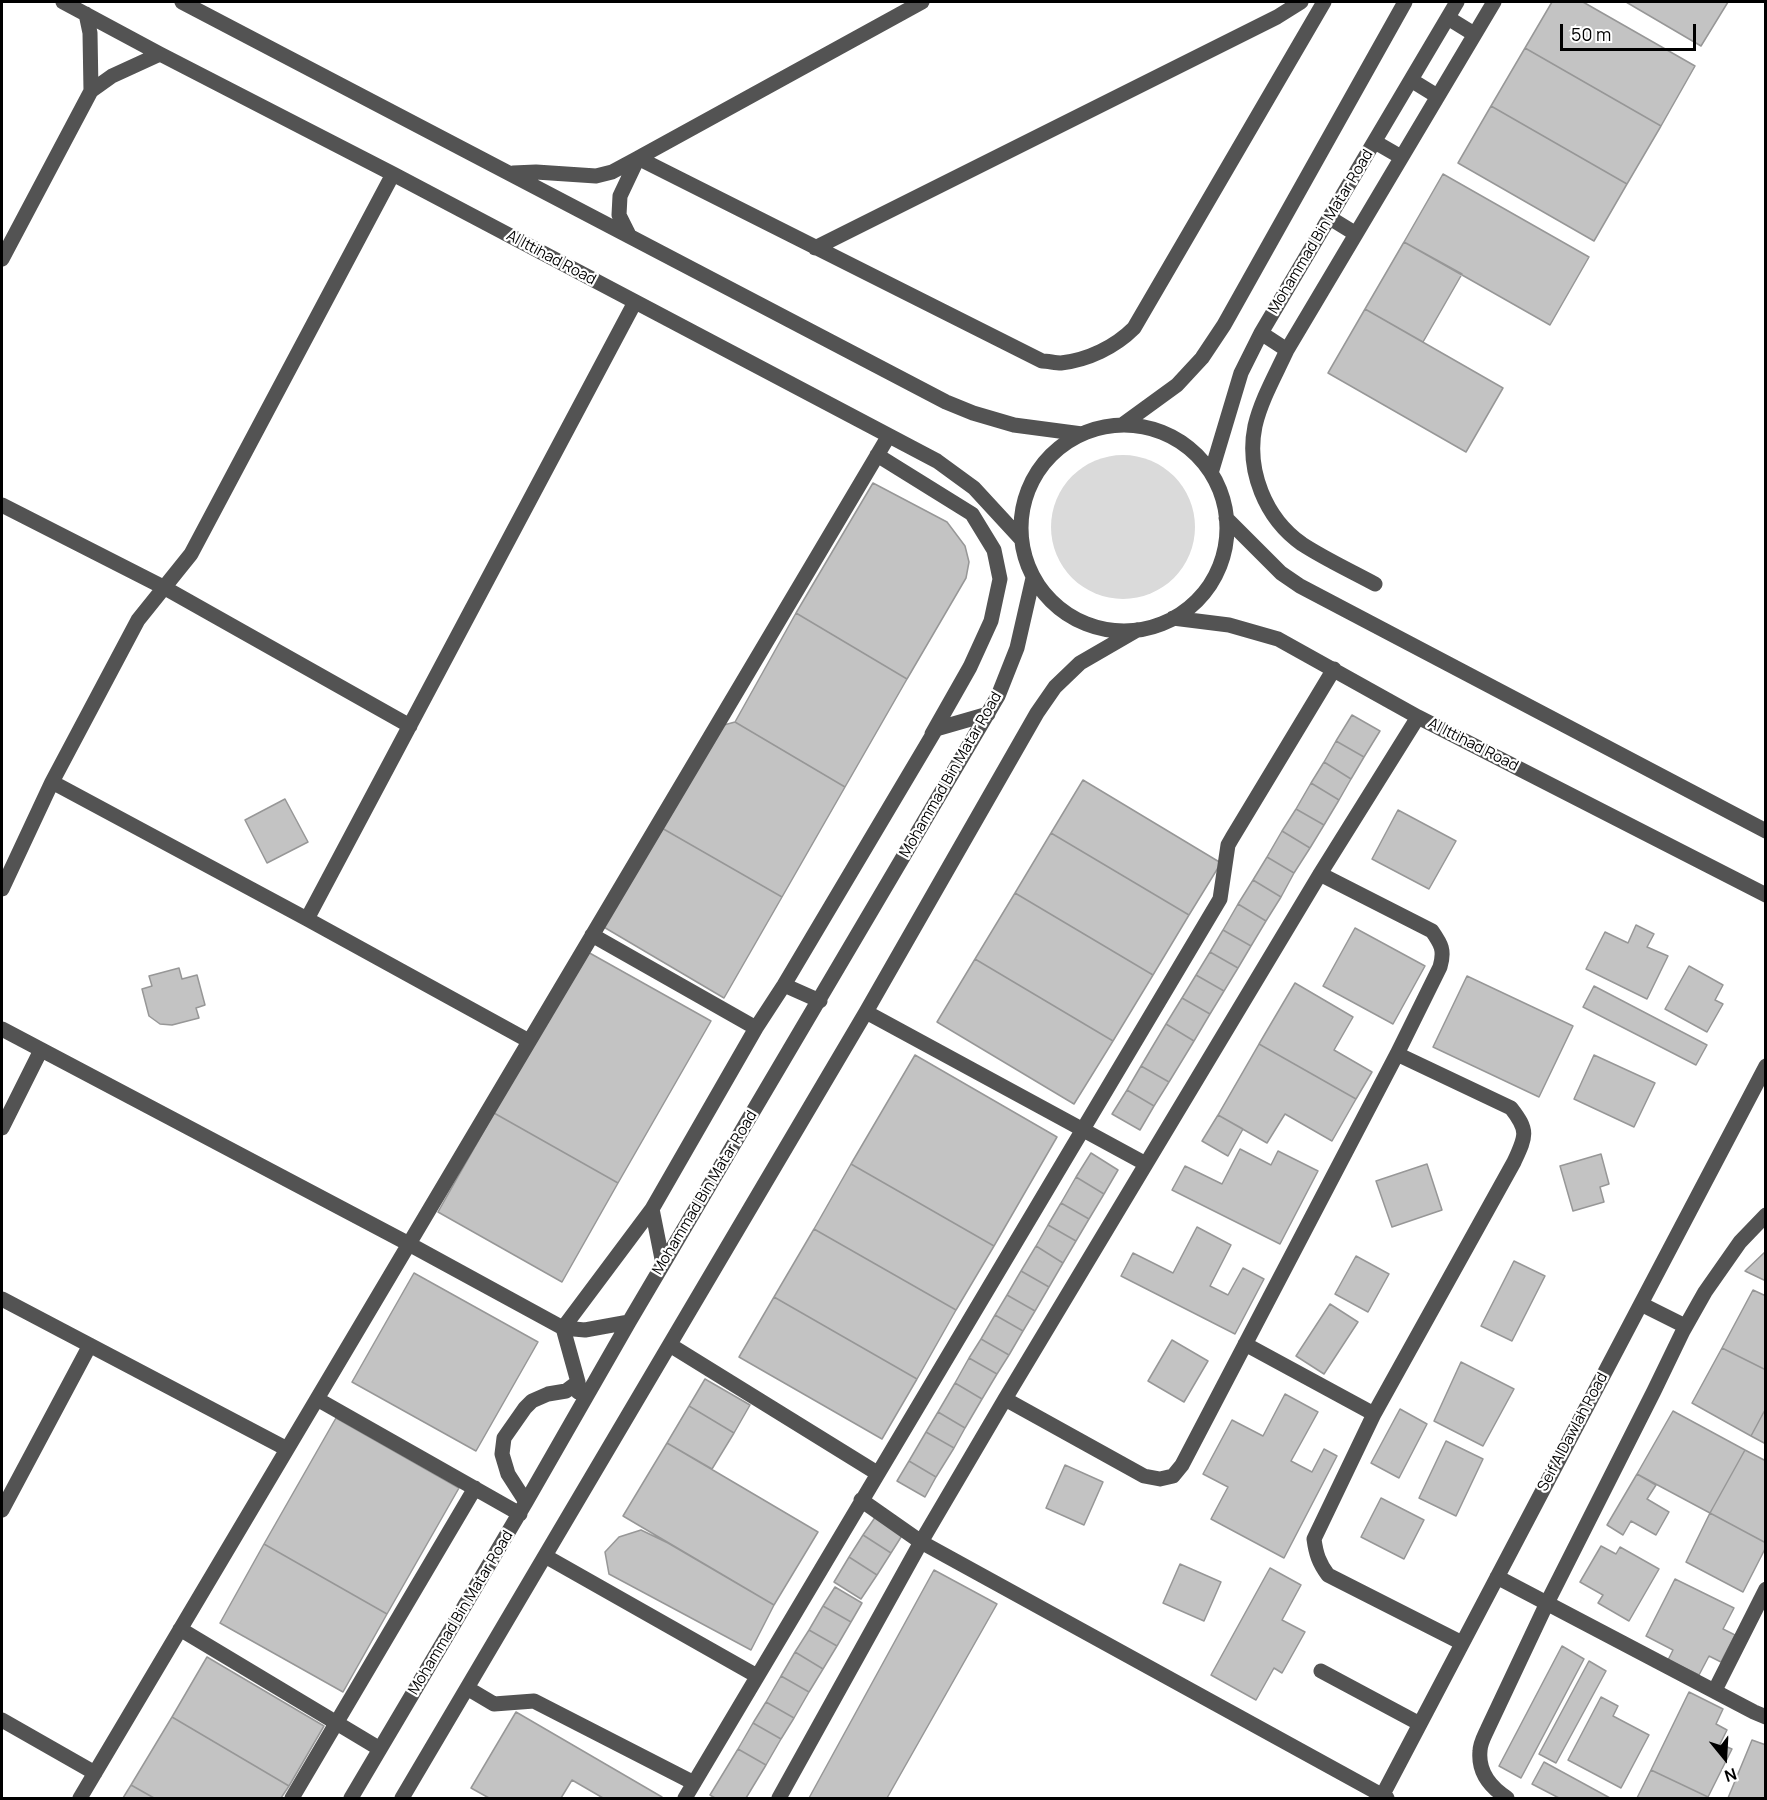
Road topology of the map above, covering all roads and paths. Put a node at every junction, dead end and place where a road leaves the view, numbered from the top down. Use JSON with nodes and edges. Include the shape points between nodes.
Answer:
{"nodes":[{"id":1,"x":63,"y":2,"type":"edge"},
{"id":2,"x":183,"y":2,"type":"edge"},
{"id":3,"x":922,"y":2,"type":"edge"},
{"id":4,"x":1301,"y":2,"type":"edge"},
{"id":5,"x":1324,"y":2,"type":"edge"},
{"id":6,"x":1457,"y":2,"type":"edge"},
{"id":7,"x":1494,"y":2,"type":"edge"},
{"id":8,"x":1399,"y":3,"type":"edge"},
{"id":9,"x":86,"y":14,"type":"junction"},
{"id":10,"x":1448,"y":18,"type":"junction"},
{"id":11,"x":1474,"y":34,"type":"junction"},
{"id":12,"x":160,"y":54,"type":"junction"},
{"id":13,"x":1411,"y":80,"type":"junction"},
{"id":14,"x":91,"y":91,"type":"junction"},
{"id":15,"x":1437,"y":96,"type":"junction"},
{"id":16,"x":1375,"y":142,"type":"junction"},
{"id":17,"x":1401,"y":157,"type":"junction"},
{"id":18,"x":638,"y":158,"type":"junction"},
{"id":19,"x":393,"y":174,"type":"junction"},
{"id":20,"x":511,"y":174,"type":"junction"},
{"id":21,"x":1330,"y":218,"type":"junction"},
{"id":22,"x":1356,"y":234,"type":"junction"},
{"id":23,"x":629,"y":235,"type":"junction"},
{"id":24,"x":815,"y":248,"type":"junction"},
{"id":25,"x":2,"y":259,"type":"edge"},
{"id":26,"x":635,"y":302,"type":"junction"},
{"id":27,"x":1261,"y":333,"type":"junction"},
{"id":28,"x":1287,"y":350,"type":"junction"},
{"id":29,"x":1122,"y":425,"type":"junction"},
{"id":30,"x":1082,"y":434,"type":"junction"},
{"id":31,"x":888,"y":437,"type":"junction"},
{"id":32,"x":877,"y":455,"type":"junction"},
{"id":33,"x":1211,"y":473,"type":"junction"},
{"id":34,"x":2,"y":505,"type":"edge"},
{"id":35,"x":1226,"y":518,"type":"junction"},
{"id":36,"x":1021,"y":539,"type":"junction"},
{"id":37,"x":1033,"y":578,"type":"junction"},
{"id":38,"x":1375,"y":584,"type":"dead end"},
{"id":39,"x":165,"y":588,"type":"junction"},
{"id":40,"x":1173,"y":618,"type":"junction"},
{"id":41,"x":1137,"y":630,"type":"junction"},
{"id":42,"x":1334,"y":669,"type":"junction"},
{"id":43,"x":988,"y":714,"type":"junction"},
{"id":44,"x":1418,"y":717,"type":"junction"},
{"id":45,"x":410,"y":726,"type":"junction"},
{"id":46,"x":925,"y":746,"type":"junction"},
{"id":47,"x":52,"y":782,"type":"junction"},
{"id":48,"x":1766,"y":831,"type":"edge"},
{"id":49,"x":1320,"y":874,"type":"junction"},
{"id":50,"x":2,"y":889,"type":"edge"},
{"id":51,"x":1766,"y":895,"type":"edge"},
{"id":52,"x":307,"y":919,"type":"junction"},
{"id":53,"x":592,"y":935,"type":"junction"},
{"id":54,"x":784,"y":985,"type":"junction"},
{"id":55,"x":819,"y":1001,"type":"junction"},
{"id":56,"x":866,"y":1012,"type":"junction"},
{"id":57,"x":756,"y":1028,"type":"junction"},
{"id":58,"x":2,"y":1029,"type":"edge"},
{"id":59,"x":529,"y":1041,"type":"junction"},
{"id":60,"x":41,"y":1050,"type":"junction"},
{"id":61,"x":1397,"y":1054,"type":"junction"},
{"id":62,"x":1766,"y":1066,"type":"edge"},
{"id":63,"x":2,"y":1128,"type":"edge"},
{"id":64,"x":1082,"y":1130,"type":"junction"},
{"id":65,"x":1146,"y":1164,"type":"junction"},
{"id":66,"x":652,"y":1209,"type":"junction"},
{"id":67,"x":1766,"y":1215,"type":"edge"},
{"id":68,"x":409,"y":1244,"type":"junction"},
{"id":69,"x":663,"y":1264,"type":"junction"},
{"id":70,"x":2,"y":1299,"type":"edge"},
{"id":71,"x":1641,"y":1304,"type":"junction"},
{"id":72,"x":629,"y":1322,"type":"junction"},
{"id":73,"x":1685,"y":1326,"type":"junction"},
{"id":74,"x":563,"y":1328,"type":"junction"},
{"id":75,"x":1245,"y":1344,"type":"junction"},
{"id":76,"x":90,"y":1345,"type":"junction"},
{"id":77,"x":670,"y":1345,"type":"junction"},
{"id":78,"x":578,"y":1382,"type":"junction"},
{"id":79,"x":317,"y":1399,"type":"junction"},
{"id":80,"x":1005,"y":1399,"type":"junction"},
{"id":81,"x":579,"y":1410,"type":"junction"},
{"id":82,"x":1374,"y":1414,"type":"junction"},
{"id":83,"x":287,"y":1449,"type":"junction"},
{"id":84,"x":877,"y":1473,"type":"junction"},
{"id":85,"x":475,"y":1488,"type":"junction"},
{"id":86,"x":861,"y":1500,"type":"junction"},
{"id":87,"x":523,"y":1508,"type":"junction"},
{"id":88,"x":2,"y":1510,"type":"edge"},
{"id":89,"x":921,"y":1542,"type":"junction"},
{"id":90,"x":545,"y":1556,"type":"junction"},
{"id":91,"x":1497,"y":1577,"type":"junction"},
{"id":92,"x":1766,"y":1589,"type":"edge"},
{"id":93,"x":1546,"y":1603,"type":"junction"},
{"id":94,"x":180,"y":1629,"type":"junction"},
{"id":95,"x":1462,"y":1643,"type":"junction"},
{"id":96,"x":1321,"y":1671,"type":"dead end"},
{"id":97,"x":757,"y":1676,"type":"junction"},
{"id":98,"x":467,"y":1688,"type":"junction"},
{"id":99,"x":1715,"y":1690,"type":"junction"},
{"id":100,"x":1766,"y":1717,"type":"edge"},
{"id":101,"x":2,"y":1720,"type":"edge"},
{"id":102,"x":336,"y":1722,"type":"junction"},
{"id":103,"x":1420,"y":1724,"type":"junction"},
{"id":104,"x":380,"y":1749,"type":"junction"},
{"id":105,"x":95,"y":1773,"type":"junction"},
{"id":106,"x":694,"y":1783,"type":"junction"},
{"id":107,"x":80,"y":1798,"type":"edge"},
{"id":108,"x":292,"y":1798,"type":"edge"},
{"id":109,"x":351,"y":1798,"type":"edge"},
{"id":110,"x":402,"y":1798,"type":"edge"},
{"id":111,"x":685,"y":1798,"type":"edge"},
{"id":112,"x":778,"y":1798,"type":"edge"},
{"id":113,"x":1383,"y":1798,"type":"edge"},
{"id":114,"x":1507,"y":1798,"type":"edge"}],
"edges":[{"from":1,"to":9,"type":"street","name":"Al Ittihad Road"},
{"from":2,"to":20,"type":"street"},
{"from":3,"to":18,"type":"street"},
{"from":4,"to":24,"type":"street"},
{"from":5,"to":24,"type":"street","via":[[1134,328],[1102,351],[1061,363],[1042,361]]},
{"from":6,"to":10,"type":"street","name":"Mohammad Bin Matar Road"},
{"from":7,"to":11,"type":"street"},
{"from":8,"to":29,"type":"street","via":[[1203,358],[1177,385]]},
{"from":9,"to":12,"type":"street","name":"Al Ittihad Road"},
{"from":9,"to":14,"type":"street"},
{"from":10,"to":11,"type":"street"},
{"from":10,"to":13,"type":"street","name":"Mohammad Bin Matar Road"},
{"from":11,"to":15,"type":"street"},
{"from":12,"to":14,"type":"street","via":[[112,76]]},
{"from":12,"to":19,"type":"street","name":"Al Ittihad Road"},
{"from":13,"to":15,"type":"street"},
{"from":13,"to":16,"type":"street","name":"Mohammad Bin Matar Road"},
{"from":14,"to":25,"type":"street"},
{"from":15,"to":17,"type":"street"},
{"from":16,"to":17,"type":"street"},
{"from":16,"to":21,"type":"street","name":"Mohammad Bin Matar Road"},
{"from":17,"to":22,"type":"street"},
{"from":18,"to":20,"type":"street","via":[[596,176]]},
{"from":18,"to":23,"type":"street","via":[[620,196],[619,216]]},
{"from":18,"to":24,"type":"street"},
{"from":19,"to":26,"type":"street","name":"Al Ittihad Road"},
{"from":19,"to":39,"type":"street","via":[[191,554]]},
{"from":20,"to":23,"type":"street"},
{"from":21,"to":22,"type":"street"},
{"from":21,"to":27,"type":"street","name":"Mohammad Bin Matar Road"},
{"from":22,"to":28,"type":"street"},
{"from":23,"to":30,"type":"street","via":[[955,406],[1014,425]]},
{"from":26,"to":31,"type":"street","name":"Al Ittihad Road"},
{"from":26,"to":45,"type":"street"},
{"from":27,"to":28,"type":"street"},
{"from":27,"to":33,"type":"street","name":"Mohammad Bin Matar Road","via":[[1241,373]]},
{"from":28,"to":38,"type":"street","via":[[1256,425],[1253,456],[1259,486],[1271,511],[1302,544]]},
{"from":29,"to":30,"type":"street"},
{"from":29,"to":33,"type":"street","via":[[1163,433],[1182,443]]},
{"from":30,"to":36,"type":"street","via":[[1047,459],[1034,477],[1025,496]]},
{"from":31,"to":32,"type":"street"},
{"from":31,"to":36,"type":"street","name":"Al Ittihad Road","via":[[937,461],[969,484]]},
{"from":32,"to":46,"type":"street","via":[[972,514],[994,550],[1000,579],[991,621]]},
{"from":32,"to":53,"type":"street"},
{"from":33,"to":35,"type":"street"},
{"from":34,"to":39,"type":"street"},
{"from":35,"to":40,"type":"street","via":[[1224,550],[1209,586]]},
{"from":35,"to":48,"type":"street","via":[[1281,573],[1300,585]]},
{"from":36,"to":37,"type":"street"},
{"from":37,"to":41,"type":"street","via":[[1066,614],[1088,625]]},
{"from":37,"to":43,"type":"street","name":"Mohammad Bin Matar Road","via":[[1012,663]]},
{"from":39,"to":45,"type":"street"},
{"from":39,"to":47,"type":"street","via":[[138,620]]},
{"from":40,"to":41,"type":"street"},
{"from":40,"to":42,"type":"street","name":"Al Ittihad Road","via":[[1229,625],[1278,639]]},
{"from":41,"to":56,"type":"street","via":[[1080,663],[1055,687]]},
{"from":42,"to":44,"type":"street","name":"Al Ittihad Road"},
{"from":42,"to":64,"type":"street","via":[[1228,845],[1220,899]]},
{"from":43,"to":46,"type":"street","via":[[936,729]]},
{"from":43,"to":55,"type":"street","name":"Mohammad Bin Matar Road"},
{"from":44,"to":49,"type":"street"},
{"from":44,"to":51,"type":"street","name":"Al Ittihad Road"},
{"from":45,"to":52,"type":"street"},
{"from":46,"to":54,"type":"street"},
{"from":47,"to":50,"type":"street"},
{"from":47,"to":52,"type":"street"},
{"from":49,"to":61,"type":"street","via":[[1432,931],[1440,943],[1440,967]]},
{"from":49,"to":65,"type":"street"},
{"from":52,"to":59,"type":"street"},
{"from":53,"to":57,"type":"street"},
{"from":53,"to":59,"type":"street"},
{"from":54,"to":55,"type":"street"},
{"from":54,"to":57,"type":"street"},
{"from":55,"to":69,"type":"street","name":"Mohammad Bin Matar Road"},
{"from":56,"to":64,"type":"street"},
{"from":56,"to":77,"type":"street"},
{"from":57,"to":66,"type":"street"},
{"from":58,"to":60,"type":"street"},
{"from":59,"to":68,"type":"street"},
{"from":60,"to":63,"type":"street"},
{"from":60,"to":68,"type":"street"},
{"from":61,"to":75,"type":"street"},
{"from":61,"to":82,"type":"street","via":[[1511,1108],[1525,1134],[1514,1162]]},
{"from":62,"to":71,"type":"street","name":"Seif AlDawlah Road"},
{"from":64,"to":65,"type":"street"},
{"from":64,"to":84,"type":"street"},
{"from":65,"to":80,"type":"street"},
{"from":66,"to":69,"type":"street"},
{"from":66,"to":74,"type":"street"},
{"from":67,"to":73,"type":"street","via":[[1740,1242]]},
{"from":68,"to":74,"type":"street"},
{"from":68,"to":79,"type":"street"},
{"from":69,"to":72,"type":"street","name":"Mohammad Bin Matar Road"},
{"from":70,"to":76,"type":"street"},
{"from":71,"to":73,"type":"street"},
{"from":71,"to":91,"type":"street","name":"Seif AlDawlah Road"},
{"from":72,"to":74,"type":"street","via":[[585,1330]]},
{"from":72,"to":81,"type":"street","name":"Mohammad Bin Matar Road"},
{"from":73,"to":93,"type":"street"},
{"from":74,"to":78,"type":"street"},
{"from":75,"to":80,"type":"street","via":[[1182,1465],[1173,1476],[1160,1479],[1144,1476]]},
{"from":75,"to":82,"type":"street"},
{"from":76,"to":83,"type":"street"},
{"from":76,"to":88,"type":"street"},
{"from":77,"to":84,"type":"street"},
{"from":77,"to":90,"type":"street"},
{"from":78,"to":81,"type":"street"},
{"from":78,"to":87,"type":"street","via":[[566,1392],[532,1401],[504,1438],[502,1454]]},
{"from":79,"to":83,"type":"street"},
{"from":79,"to":85,"type":"street"},
{"from":80,"to":89,"type":"street"},
{"from":81,"to":87,"type":"street","name":"Mohammad Bin Matar Road"},
{"from":82,"to":95,"type":"street","via":[[1314,1539],[1320,1565],[1328,1575]]},
{"from":83,"to":94,"type":"street"},
{"from":84,"to":86,"type":"street"},
{"from":85,"to":87,"type":"street"},
{"from":85,"to":102,"type":"street"},
{"from":86,"to":89,"type":"street"},
{"from":86,"to":97,"type":"street"},
{"from":87,"to":104,"type":"street","name":"Mohammad Bin Matar Road"},
{"from":89,"to":112,"type":"street"},
{"from":89,"to":113,"type":"street"},
{"from":90,"to":97,"type":"street"},
{"from":90,"to":98,"type":"street"},
{"from":91,"to":93,"type":"street"},
{"from":91,"to":95,"type":"street","name":"Seif AlDawlah Road"},
{"from":92,"to":99,"type":"street"},
{"from":93,"to":99,"type":"street"},
{"from":93,"to":114,"type":"street","via":[[1480,1749],[1486,1779]]},
{"from":94,"to":102,"type":"street"},
{"from":94,"to":105,"type":"street"},
{"from":95,"to":103,"type":"street","name":"Seif AlDawlah Road"},
{"from":96,"to":103,"type":"street"},
{"from":97,"to":106,"type":"street"},
{"from":98,"to":106,"type":"street","via":[[494,1704],[534,1701]]},
{"from":98,"to":110,"type":"street"},
{"from":99,"to":100,"type":"street"},
{"from":101,"to":105,"type":"street"},
{"from":102,"to":104,"type":"street"},
{"from":102,"to":108,"type":"street"},
{"from":103,"to":113,"type":"street","name":"Seif AlDawlah Road"},
{"from":104,"to":109,"type":"street","name":"Mohammad Bin Matar Road"},
{"from":105,"to":107,"type":"street"},
{"from":106,"to":111,"type":"street"}]}
